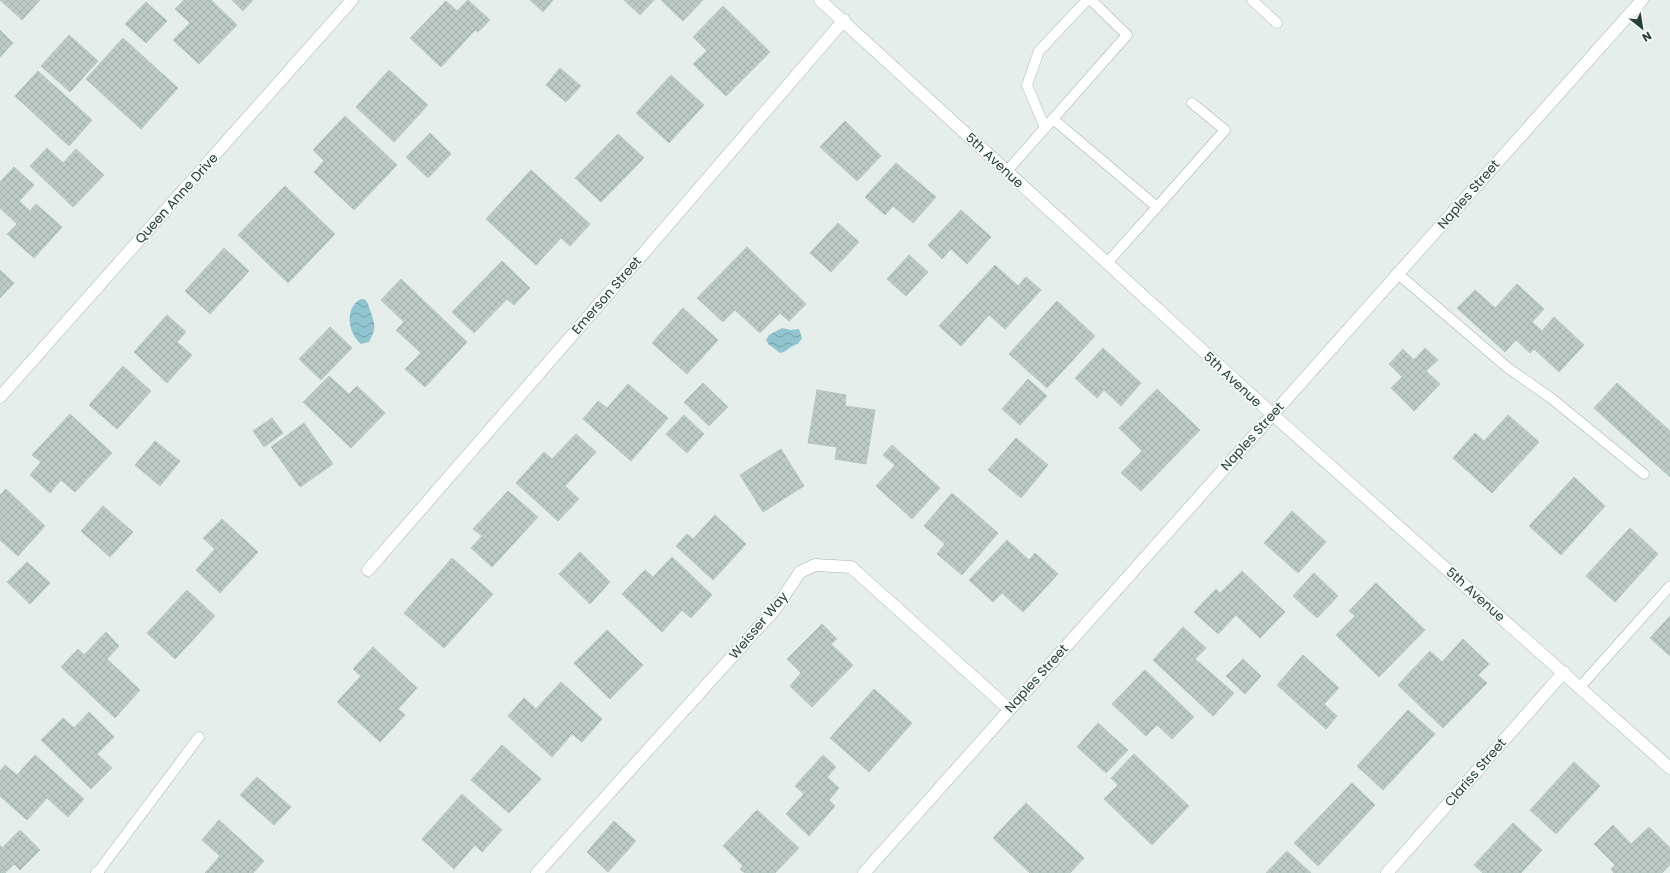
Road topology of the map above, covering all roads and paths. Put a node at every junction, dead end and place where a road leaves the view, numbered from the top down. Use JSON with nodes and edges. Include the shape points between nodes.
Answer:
{"nodes":[{"id":1,"x":352,"y":0,"type":"edge"},
{"id":2,"x":820,"y":0,"type":"edge"},
{"id":3,"x":1087,"y":0,"type":"edge"},
{"id":4,"x":1091,"y":0,"type":"edge"},
{"id":5,"x":1252,"y":0,"type":"edge"},
{"id":6,"x":1637,"y":2,"type":"edge"},
{"id":7,"x":844,"y":20,"type":"junction"},
{"id":8,"x":1277,"y":23,"type":"dead end"},
{"id":9,"x":1192,"y":103,"type":"dead end"},
{"id":10,"x":1054,"y":119,"type":"junction"},
{"id":11,"x":1045,"y":128,"type":"junction"},
{"id":12,"x":1007,"y":171,"type":"junction"},
{"id":13,"x":1157,"y":207,"type":"junction"},
{"id":14,"x":1107,"y":263,"type":"junction"},
{"id":15,"x":1397,"y":273,"type":"junction"},
{"id":16,"x":0,"y":397,"type":"edge"},
{"id":17,"x":1272,"y":414,"type":"junction"},
{"id":18,"x":1644,"y":474,"type":"dead end"},
{"id":19,"x":368,"y":570,"type":"dead end"},
{"id":20,"x":1670,"y":586,"type":"edge"},
{"id":21,"x":1564,"y":672,"type":"junction"},
{"id":22,"x":1580,"y":687,"type":"junction"},
{"id":23,"x":1009,"y":709,"type":"junction"},
{"id":24,"x":199,"y":737,"type":"dead end"},
{"id":25,"x":1670,"y":768,"type":"edge"},
{"id":26,"x":97,"y":872,"type":"edge"},
{"id":27,"x":537,"y":873,"type":"edge"},
{"id":28,"x":864,"y":873,"type":"edge"},
{"id":29,"x":1387,"y":873,"type":"edge"}],
"edges":[{"from":1,"to":16,"type":"street","name":"Queen Anne Drive"},
{"from":2,"to":7,"type":"street","name":"5th Avenue"},
{"from":3,"to":11,"type":"lane","via":[[1039,51],[1027,85]]},
{"from":4,"to":10,"type":"lane","via":[[1127,35]]},
{"from":5,"to":8,"type":"lane"},
{"from":6,"to":15,"type":"street","name":"Naples Street"},
{"from":7,"to":12,"type":"street","name":"5th Avenue"},
{"from":7,"to":19,"type":"street","name":"Emerson Street"},
{"from":9,"to":13,"type":"lane","via":[[1224,130]]},
{"from":10,"to":11,"type":"lane"},
{"from":10,"to":13,"type":"lane"},
{"from":11,"to":12,"type":"lane"},
{"from":12,"to":14,"type":"street","name":"5th Avenue"},
{"from":13,"to":14,"type":"lane"},
{"from":14,"to":17,"type":"street","name":"5th Avenue"},
{"from":15,"to":17,"type":"street","name":"Naples Street"},
{"from":15,"to":18,"type":"lane","via":[[1508,368],[1551,398]]},
{"from":17,"to":21,"type":"street","name":"5th Avenue"},
{"from":17,"to":23,"type":"street","name":"Naples Street"},
{"from":20,"to":22,"type":"lane"},
{"from":21,"to":22,"type":"street","name":"5th Avenue"},
{"from":21,"to":29,"type":"street","name":"Clariss Street"},
{"from":22,"to":25,"type":"street","name":"5th Avenue"},
{"from":23,"to":27,"type":"street","name":"Weisser Way","via":[[851,567],[815,565],[800,572],[776,608]]},
{"from":23,"to":28,"type":"street","name":"Naples Street"},
{"from":24,"to":26,"type":"lane"}]}
